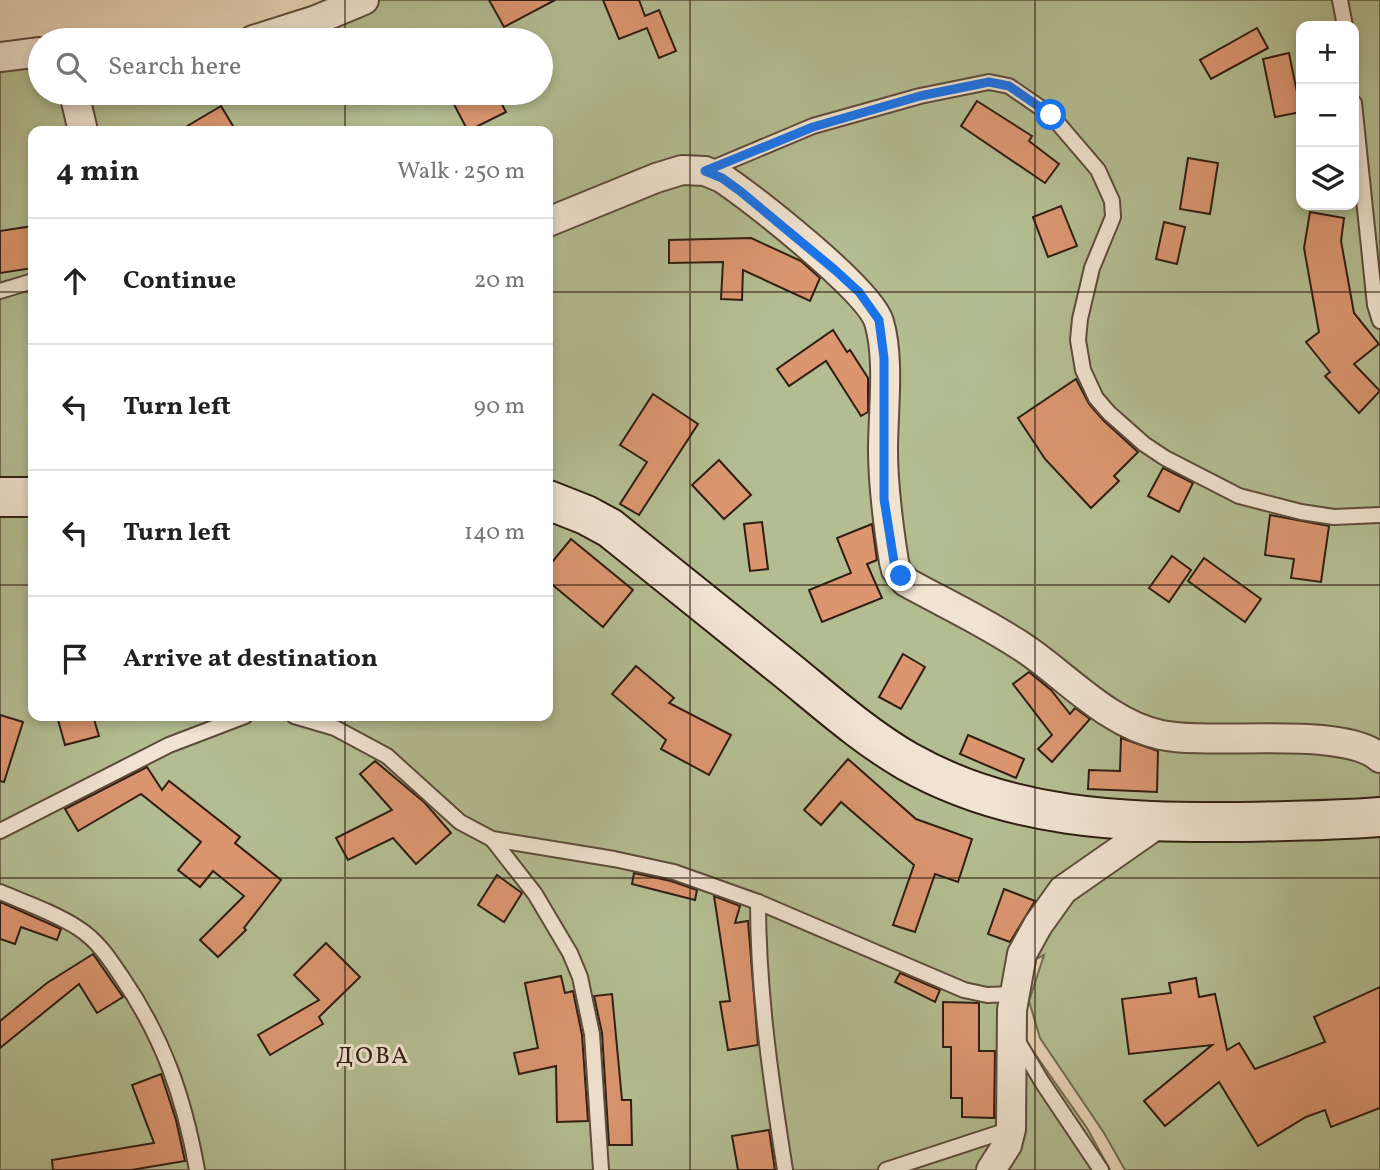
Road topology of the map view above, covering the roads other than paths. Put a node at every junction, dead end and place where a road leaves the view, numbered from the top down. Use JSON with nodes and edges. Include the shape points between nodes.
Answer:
{"nodes":[{"id":1,"x":364,"y":0,"type":"edge"},
{"id":2,"x":1340,"y":0,"type":"edge"},
{"id":3,"x":1344,"y":21,"type":"edge"},
{"id":4,"x":291,"y":28,"type":"edge"},
{"id":5,"x":28,"y":54,"type":"edge"},
{"id":6,"x":0,"y":57,"type":"edge"},
{"id":7,"x":77,"y":105,"type":"edge"},
{"id":8,"x":82,"y":126,"type":"edge"},
{"id":9,"x":1358,"y":147,"type":"edge"},
{"id":10,"x":705,"y":171,"type":"junction"},
{"id":11,"x":553,"y":220,"type":"edge"},
{"id":12,"x":28,"y":283,"type":"edge"},
{"id":13,"x":0,"y":291,"type":"edge"},
{"id":14,"x":1380,"y":321,"type":"edge"},
{"id":15,"x":0,"y":497,"type":"edge"},
{"id":16,"x":28,"y":497,"type":"edge"},
{"id":17,"x":553,"y":502,"type":"edge"},
{"id":18,"x":1380,"y":515,"type":"edge"},
{"id":19,"x":232,"y":721,"type":"edge"},
{"id":20,"x":311,"y":721,"type":"edge"},
{"id":21,"x":1380,"y":758,"type":"edge"},
{"id":22,"x":1380,"y":817,"type":"edge"},
{"id":23,"x":1159,"y":823,"type":"junction"},
{"id":24,"x":0,"y":831,"type":"edge"},
{"id":25,"x":492,"y":839,"type":"junction"},
{"id":26,"x":0,"y":892,"type":"edge"},
{"id":27,"x":758,"y":902,"type":"junction"},
{"id":28,"x":1013,"y":994,"type":"junction"},
{"id":29,"x":1012,"y":1030,"type":"junction"},
{"id":30,"x":1011,"y":1129,"type":"junction"},
{"id":31,"x":197,"y":1170,"type":"edge"},
{"id":32,"x":601,"y":1170,"type":"edge"},
{"id":33,"x":785,"y":1170,"type":"edge"},
{"id":34,"x":886,"y":1170,"type":"edge"},
{"id":35,"x":992,"y":1170,"type":"edge"},
{"id":36,"x":1101,"y":1170,"type":"edge"}],
"edges":[{"from":1,"to":4,"type":"street"},
{"from":2,"to":3,"type":"lane"},
{"from":5,"to":6,"type":"street"},
{"from":7,"to":8,"type":"street"},
{"from":9,"to":14,"type":"lane"},
{"from":10,"to":11,"type":"street","via":[[682,170],[656,178]]},
{"from":10,"to":18,"type":"lane","via":[[813,127],[920,96],[989,82],[1009,86],[1051,115],[1098,170],[1112,201],[1113,217],[1092,268],[1078,340],[1083,370],[1108,413],[1165,458],[1239,496],[1334,517]]},
{"from":10,"to":21,"type":"street","via":[[740,191],[835,270],[879,320],[884,358],[884,499],[896,570],[906,582],[1026,649],[1094,701],[1139,728],[1197,740],[1351,743]]},
{"from":12,"to":13,"type":"lane"},
{"from":15,"to":16,"type":"street"},
{"from":17,"to":23,"type":"street","via":[[610,528],[859,728],[906,760],[947,781],[1009,803],[1048,812]]},
{"from":19,"to":24,"type":"lane","via":[[169,745]]},
{"from":20,"to":25,"type":"lane","via":[[335,728],[387,756],[460,822]]},
{"from":22,"to":23,"type":"street"},
{"from":23,"to":28,"type":"street","via":[[1063,890],[1022,954]]},
{"from":25,"to":27,"type":"lane","via":[[674,872]]},
{"from":25,"to":32,"type":"lane","via":[[535,894],[580,977],[592,1034]]},
{"from":26,"to":31,"type":"lane","via":[[79,929],[109,958],[139,1002],[171,1067],[189,1124]]},
{"from":27,"to":28,"type":"lane","via":[[964,990]]},
{"from":27,"to":33,"type":"lane","via":[[762,990]]},
{"from":28,"to":29,"type":"street"},
{"from":29,"to":30,"type":"street"},
{"from":29,"to":36,"type":"lane"},
{"from":30,"to":34,"type":"lane"},
{"from":30,"to":35,"type":"street"}]}
